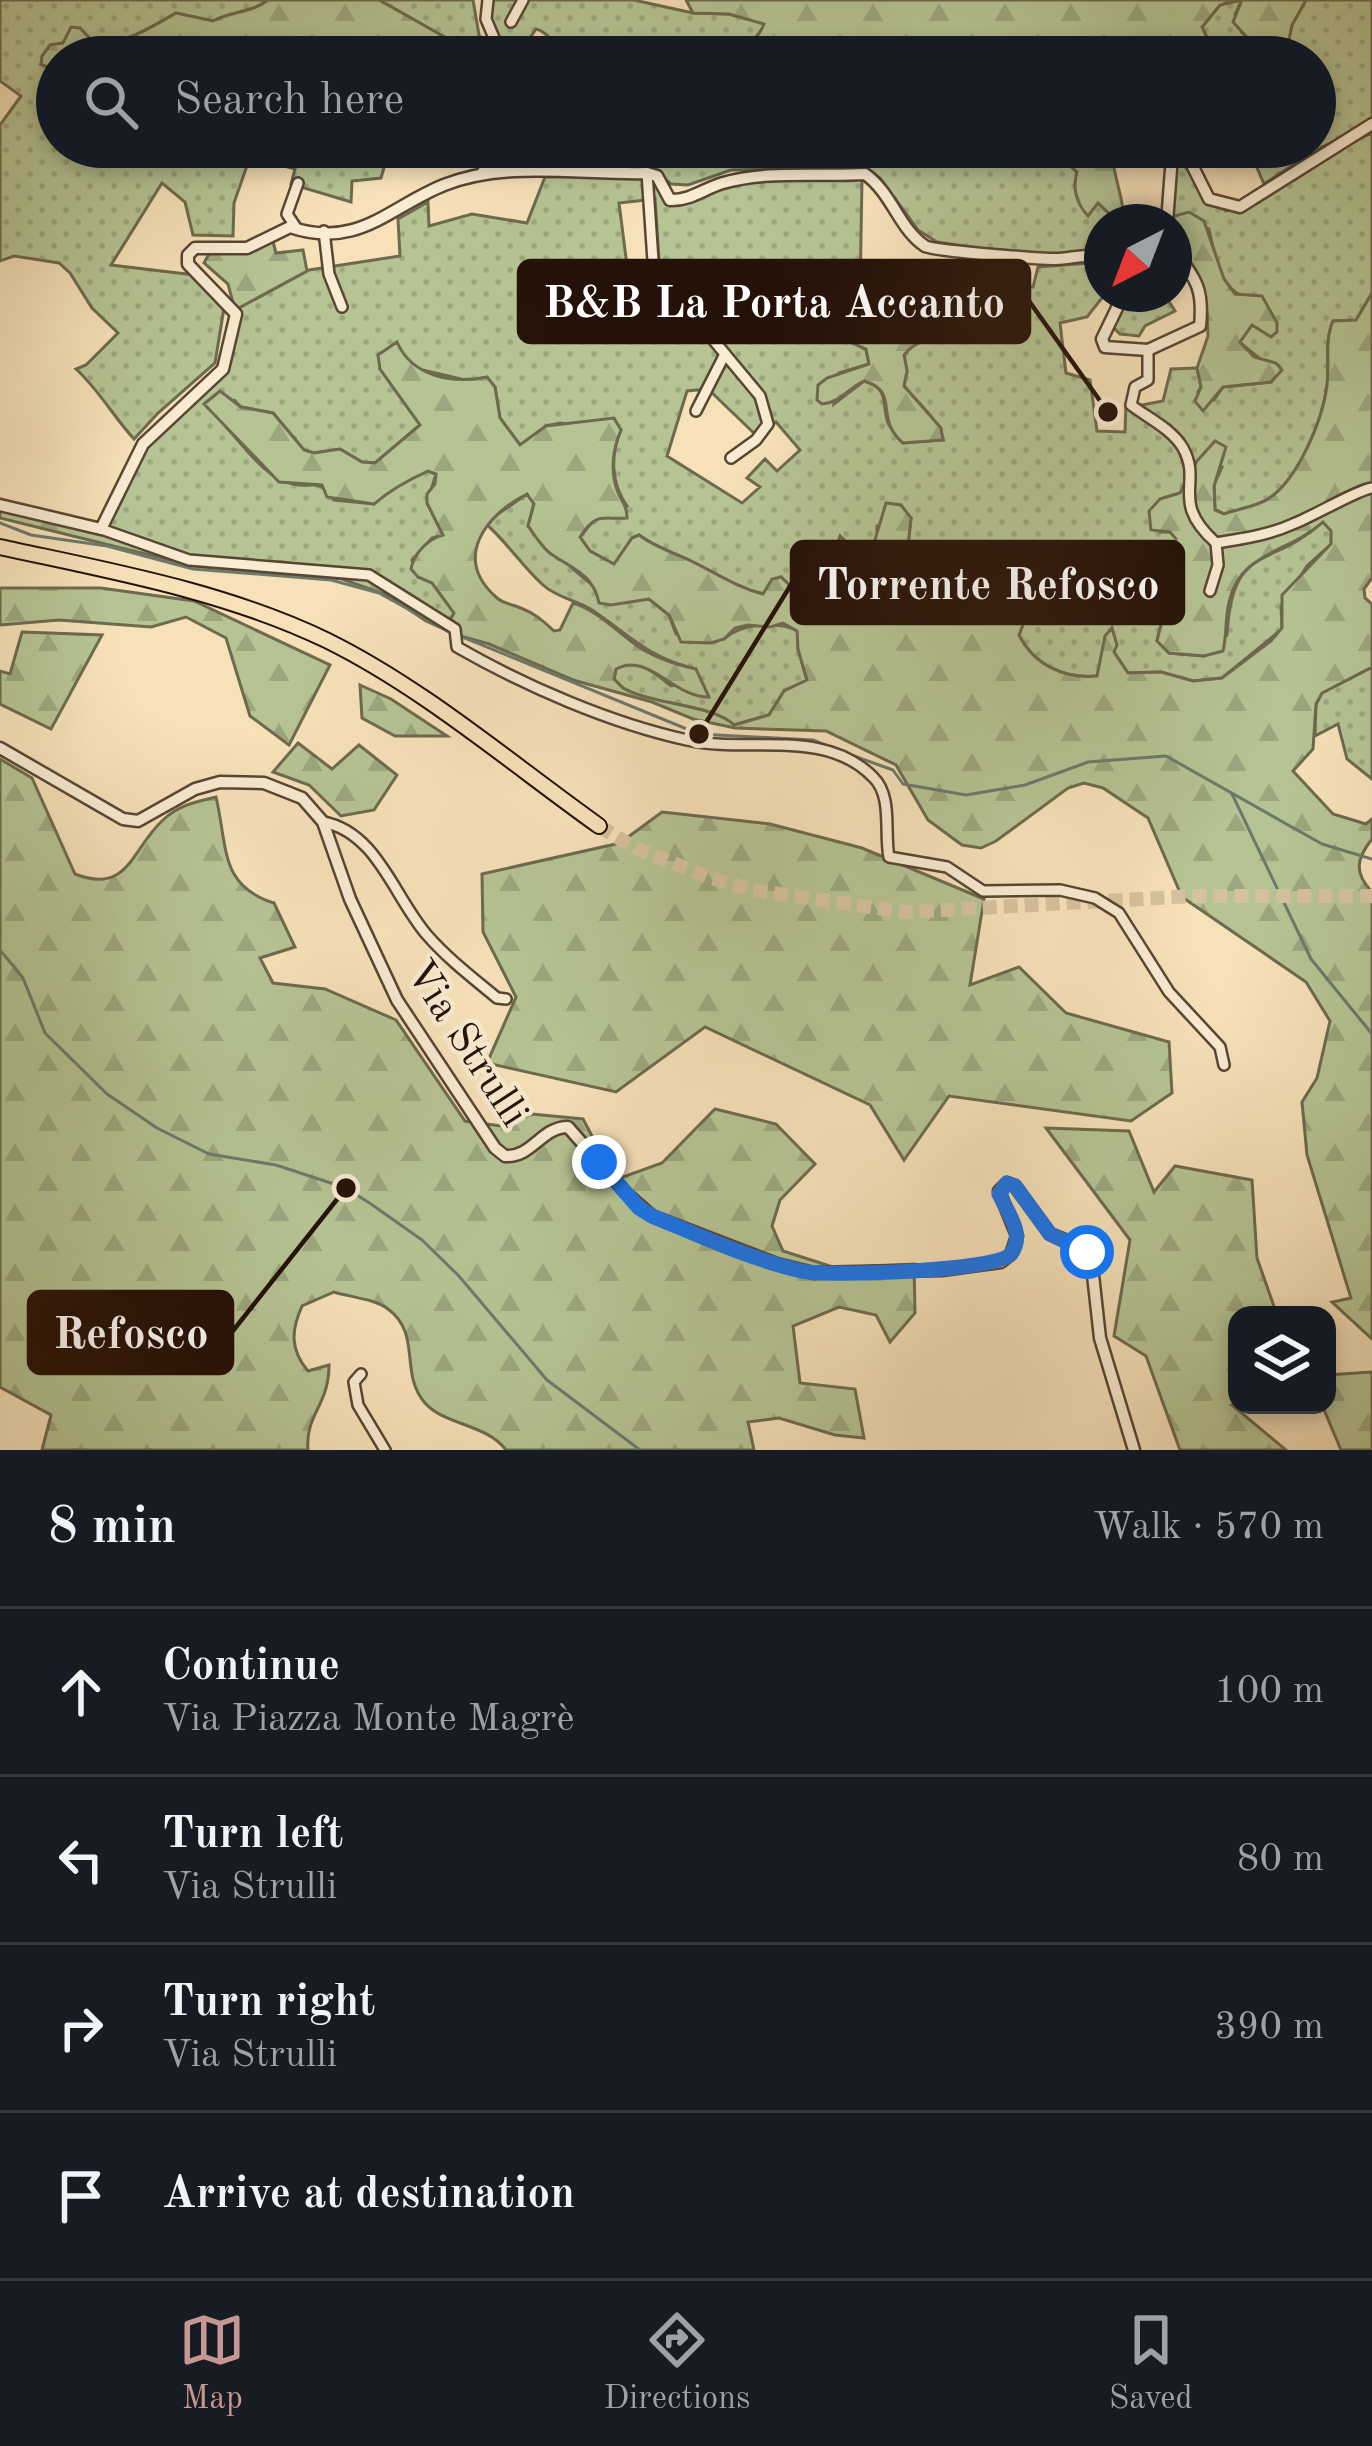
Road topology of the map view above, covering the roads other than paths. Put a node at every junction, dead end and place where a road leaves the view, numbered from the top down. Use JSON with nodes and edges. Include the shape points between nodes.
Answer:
{"nodes":[{"id":1,"x":488,"y":0,"type":"edge"},
{"id":2,"x":523,"y":0,"type":"edge"},
{"id":3,"x":511,"y":22,"type":"dead end"},
{"id":4,"x":493,"y":36,"type":"edge"},
{"id":5,"x":1372,"y":124,"type":"edge"},
{"id":6,"x":1336,"y":147,"type":"edge"},
{"id":7,"x":485,"y":168,"type":"edge"},
{"id":8,"x":1171,"y":168,"type":"edge"},
{"id":9,"x":1192,"y":168,"type":"edge"},
{"id":10,"x":1302,"y":168,"type":"edge"},
{"id":11,"x":647,"y":172,"type":"junction"},
{"id":12,"x":481,"y":174,"type":"junction"},
{"id":13,"x":298,"y":183,"type":"dead end"},
{"id":14,"x":1168,"y":204,"type":"edge"},
{"id":15,"x":297,"y":229,"type":"junction"},
{"id":16,"x":324,"y":231,"type":"junction"},
{"id":17,"x":1084,"y":256,"type":"edge"},
{"id":18,"x":1192,"y":273,"type":"edge"},
{"id":19,"x":342,"y":307,"type":"dead end"},
{"id":20,"x":1115,"y":312,"type":"edge"},
{"id":21,"x":1148,"y":350,"type":"junction"},
{"id":22,"x":725,"y":354,"type":"junction"},
{"id":23,"x":696,"y":411,"type":"dead end"},
{"id":24,"x":731,"y":458,"type":"dead end"},
{"id":25,"x":1372,"y":488,"type":"edge"},
{"id":26,"x":0,"y":505,"type":"edge"},
{"id":27,"x":101,"y":529,"type":"junction"},
{"id":28,"x":1216,"y":543,"type":"junction"},
{"id":29,"x":0,"y":547,"type":"edge"},
{"id":30,"x":1210,"y":591,"type":"dead end"},
{"id":31,"x":0,"y":748,"type":"edge"},
{"id":32,"x":322,"y":822,"type":"junction"},
{"id":33,"x":599,"y":826,"type":"tunnel mouth"},
{"id":34,"x":506,"y":999,"type":"dead end"},
{"id":35,"x":1224,"y":1065,"type":"dead end"},
{"id":36,"x":361,"y":1373,"type":"dead end"},
{"id":37,"x":385,"y":1450,"type":"edge"},
{"id":38,"x":1134,"y":1450,"type":"edge"}],
"edges":[{"from":1,"to":4,"type":"street"},
{"from":2,"to":3,"type":"street"},
{"from":5,"to":6,"type":"street"},
{"from":7,"to":12,"type":"street"},
{"from":8,"to":14,"type":"street"},
{"from":9,"to":10,"type":"street","via":[[1210,199],[1240,207]]},
{"from":11,"to":12,"type":"street"},
{"from":11,"to":17,"type":"street","via":[[679,201],[723,183],[865,174],[934,250]]},
{"from":11,"to":22,"type":"street","via":[[653,260]]},
{"from":12,"to":16,"type":"street","via":[[443,185],[361,230]]},
{"from":13,"to":15,"type":"street","via":[[287,214]]},
{"from":15,"to":16,"type":"street"},
{"from":15,"to":27,"type":"street","via":[[247,248],[195,248],[188,255],[236,314],[223,370],[143,444]]},
{"from":16,"to":19,"type":"street","via":[[328,274]]},
{"from":18,"to":21,"type":"street","via":[[1200,326]]},
{"from":20,"to":21,"type":"street","via":[[1101,344]]},
{"from":21,"to":28,"type":"street","via":[[1148,380],[1135,387],[1131,405],[1187,454],[1188,503]]},
{"from":22,"to":23,"type":"street"},
{"from":22,"to":24,"type":"street","via":[[760,396],[768,424]]},
{"from":25,"to":28,"type":"street","via":[[1289,526]]},
{"from":26,"to":27,"type":"street"},
{"from":27,"to":35,"type":"street","via":[[189,560],[369,575],[455,629],[457,646],[579,706],[689,741],[799,744],[841,757],[876,779],[889,857],[947,867],[983,891],[1060,890],[1119,913],[1169,992],[1220,1047]]},
{"from":28,"to":30,"type":"street"},
{"from":29,"to":33,"type":"highway","via":[[223,599],[329,642]]},
{"from":31,"to":32,"type":"street","via":[[123,819],[138,821],[195,789],[244,781],[302,798]]},
{"from":32,"to":34,"type":"street","via":[[344,826],[374,854],[428,936]]},
{"from":32,"to":38,"type":"street","name":"Via Strulli","via":[[397,1000],[505,1156],[568,1127],[652,1216],[777,1264],[832,1275],[1001,1262],[1017,1236],[1000,1198],[1003,1185],[1015,1186],[1050,1234],[1091,1257],[1100,1338]]},
{"from":36,"to":37,"type":"street","via":[[354,1382],[358,1405]]}]}
